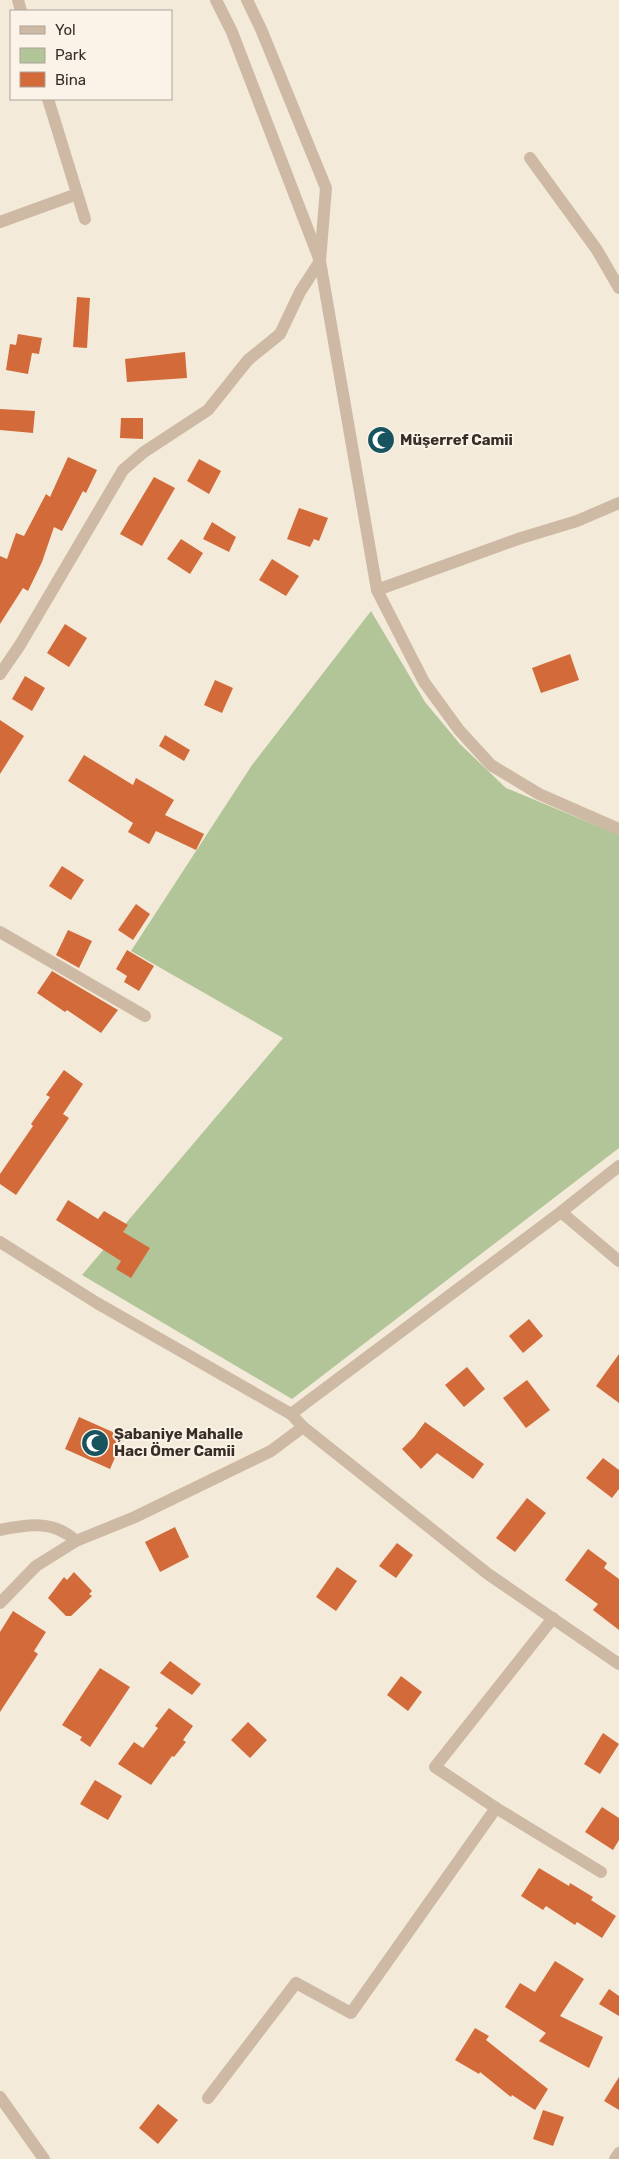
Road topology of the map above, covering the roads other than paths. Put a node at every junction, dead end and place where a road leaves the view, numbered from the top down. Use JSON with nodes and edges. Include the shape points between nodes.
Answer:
{"nodes":[{"id":1,"x":216,"y":0,"type":"edge"},
{"id":2,"x":247,"y":0,"type":"edge"},
{"id":3,"x":48,"y":100,"type":"edge"},
{"id":4,"x":530,"y":158,"type":"dead end"},
{"id":5,"x":77,"y":194,"type":"junction"},
{"id":6,"x":85,"y":219,"type":"dead end"},
{"id":7,"x":0,"y":222,"type":"edge"},
{"id":8,"x":320,"y":261,"type":"junction"},
{"id":9,"x":619,"y":288,"type":"edge"},
{"id":10,"x":619,"y":503,"type":"edge"},
{"id":11,"x":377,"y":590,"type":"junction"},
{"id":12,"x":0,"y":674,"type":"edge"},
{"id":13,"x":619,"y":829,"type":"edge"},
{"id":14,"x":0,"y":932,"type":"edge"},
{"id":15,"x":145,"y":1016,"type":"dead end"},
{"id":16,"x":619,"y":1166,"type":"edge"},
{"id":17,"x":561,"y":1212,"type":"junction"},
{"id":18,"x":0,"y":1242,"type":"edge"},
{"id":19,"x":619,"y":1261,"type":"edge"},
{"id":20,"x":291,"y":1414,"type":"junction"},
{"id":21,"x":303,"y":1427,"type":"junction"},
{"id":22,"x":0,"y":1530,"type":"edge"},
{"id":23,"x":76,"y":1541,"type":"junction"},
{"id":24,"x":0,"y":1603,"type":"edge"},
{"id":25,"x":553,"y":1618,"type":"junction"},
{"id":26,"x":619,"y":1664,"type":"edge"},
{"id":27,"x":496,"y":1808,"type":"junction"},
{"id":28,"x":601,"y":1872,"type":"dead end"},
{"id":29,"x":0,"y":2097,"type":"edge"},
{"id":30,"x":208,"y":2098,"type":"dead end"},
{"id":31,"x":619,"y":2153,"type":"edge"},
{"id":32,"x":44,"y":2159,"type":"edge"},
{"id":33,"x":615,"y":2159,"type":"edge"}],
"edges":[{"from":1,"to":8,"type":"street","via":[[232,32]]},
{"from":2,"to":8,"type":"street","via":[[326,188]]},
{"from":3,"to":5,"type":"street"},
{"from":4,"to":9,"type":"street","via":[[597,250]]},
{"from":5,"to":6,"type":"street"},
{"from":5,"to":7,"type":"street"},
{"from":8,"to":11,"type":"street"},
{"from":8,"to":12,"type":"street","via":[[300,292],[280,334],[248,360],[208,410],[144,452],[123,470]]},
{"from":10,"to":11,"type":"street"},
{"from":11,"to":13,"type":"street","via":[[424,682],[459,730],[491,765],[539,794]]},
{"from":14,"to":15,"type":"street"},
{"from":16,"to":17,"type":"street"},
{"from":17,"to":19,"type":"street"},
{"from":17,"to":20,"type":"street"},
{"from":18,"to":20,"type":"street","via":[[97,1303]]},
{"from":20,"to":21,"type":"street"},
{"from":21,"to":23,"type":"street","via":[[271,1451],[135,1517]]},
{"from":21,"to":25,"type":"street","via":[[488,1574]]},
{"from":22,"to":23,"type":"street","via":[[48,1525],[66,1532]]},
{"from":23,"to":24,"type":"street","via":[[36,1566]]},
{"from":25,"to":26,"type":"street"},
{"from":25,"to":27,"type":"street","via":[[436,1767]]},
{"from":27,"to":28,"type":"street"},
{"from":27,"to":30,"type":"street","via":[[351,2013],[296,1984]]},
{"from":29,"to":32,"type":"street"},
{"from":31,"to":33,"type":"street"}]}
